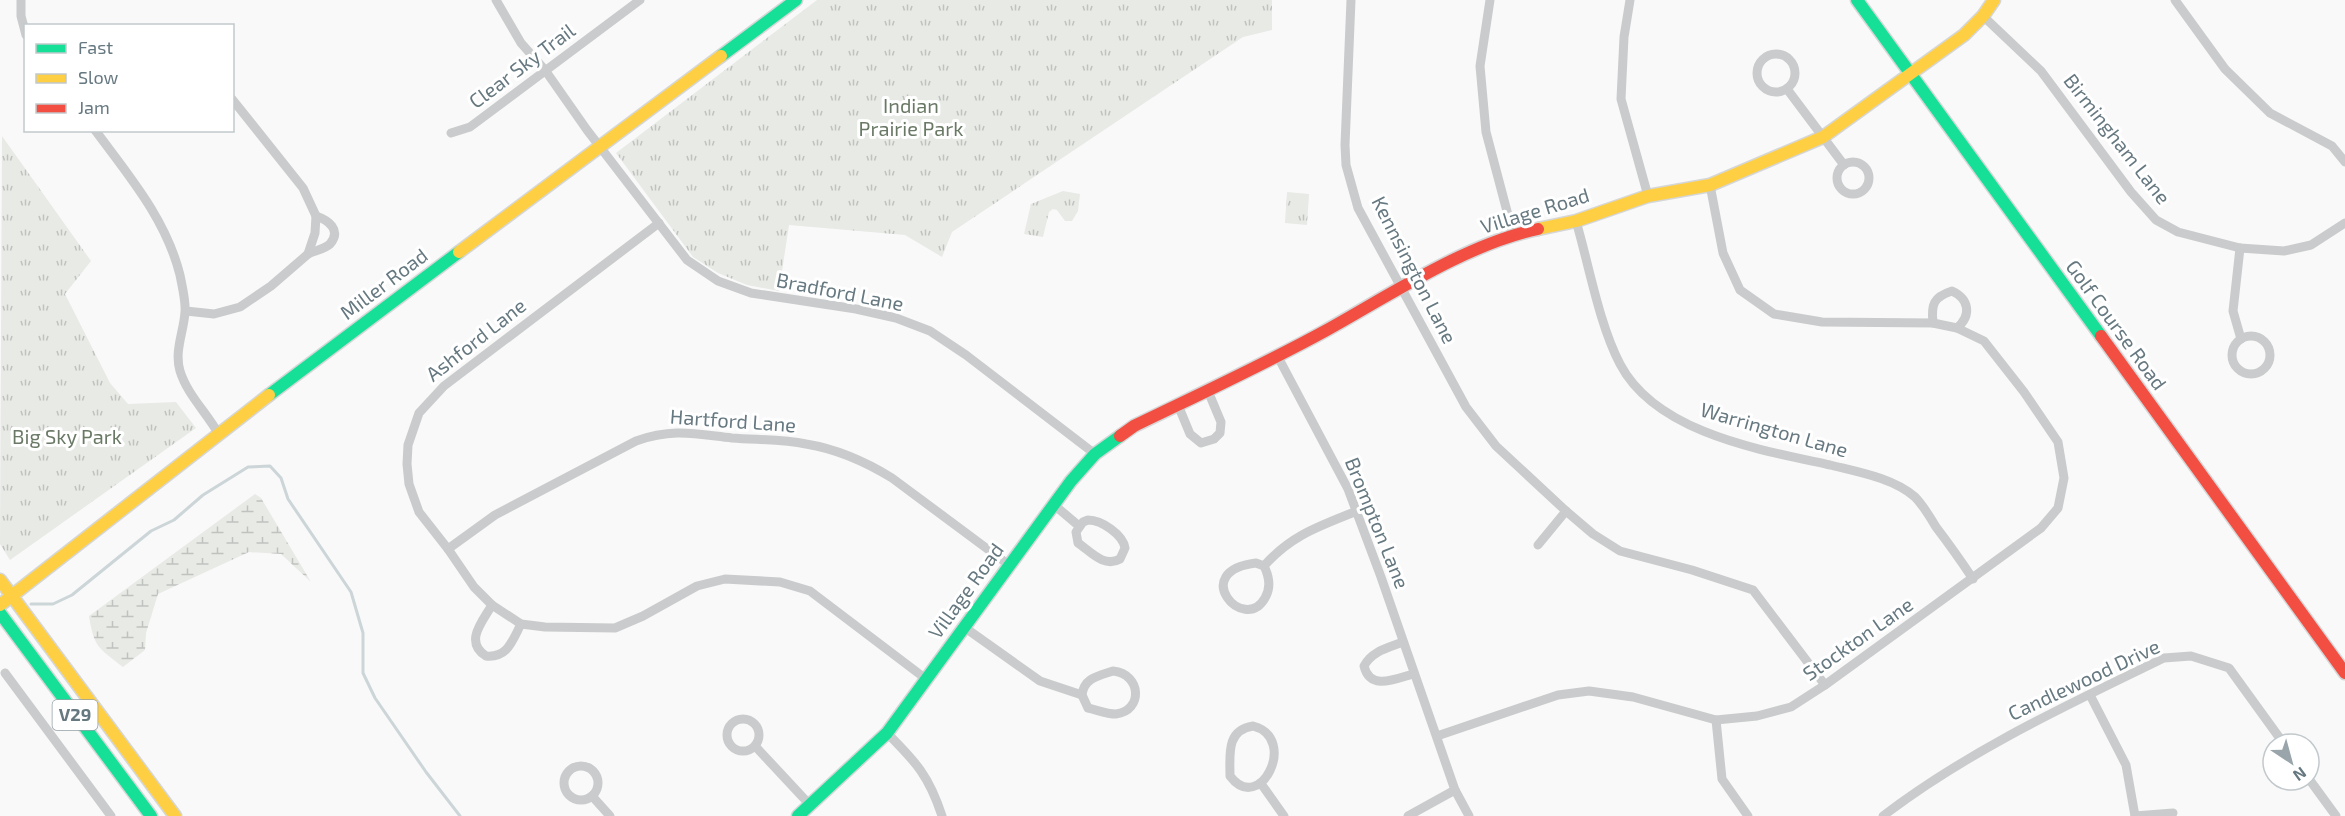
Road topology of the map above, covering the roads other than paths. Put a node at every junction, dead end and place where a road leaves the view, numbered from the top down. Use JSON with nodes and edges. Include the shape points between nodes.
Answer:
{"nodes":[{"id":1,"x":21,"y":0,"type":"edge"},
{"id":2,"x":496,"y":0,"type":"edge"},
{"id":3,"x":640,"y":0,"type":"edge"},
{"id":4,"x":796,"y":0,"type":"edge"},
{"id":5,"x":1351,"y":0,"type":"edge"},
{"id":6,"x":1490,"y":0,"type":"edge"},
{"id":7,"x":1630,"y":0,"type":"edge"},
{"id":8,"x":1857,"y":0,"type":"edge"},
{"id":9,"x":1994,"y":0,"type":"edge"},
{"id":10,"x":2175,"y":0,"type":"edge"},
{"id":11,"x":1983,"y":16,"type":"junction"},
{"id":12,"x":24,"y":27,"type":"edge"},
{"id":13,"x":545,"y":70,"type":"junction"},
{"id":14,"x":1911,"y":74,"type":"junction"},
{"id":15,"x":1787,"y":88,"type":"junction"},
{"id":16,"x":234,"y":102,"type":"edge"},
{"id":17,"x":96,"y":132,"type":"edge"},
{"id":18,"x":451,"y":133,"type":"dead end"},
{"id":19,"x":1823,"y":137,"type":"junction"},
{"id":20,"x":601,"y":147,"type":"junction"},
{"id":21,"x":2345,"y":162,"type":"edge"},
{"id":22,"x":1844,"y":165,"type":"dead end"},
{"id":23,"x":1710,"y":185,"type":"junction"},
{"id":24,"x":1648,"y":196,"type":"junction"},
{"id":25,"x":316,"y":216,"type":"junction"},
{"id":26,"x":1576,"y":221,"type":"junction"},
{"id":27,"x":659,"y":223,"type":"junction"},
{"id":28,"x":2345,"y":223,"type":"edge"},
{"id":29,"x":1513,"y":234,"type":"junction"},
{"id":30,"x":2240,"y":248,"type":"junction"},
{"id":31,"x":308,"y":254,"type":"junction"},
{"id":32,"x":1401,"y":290,"type":"junction"},
{"id":33,"x":186,"y":311,"type":"junction"},
{"id":34,"x":1933,"y":323,"type":"junction"},
{"id":35,"x":1957,"y":328,"type":"junction"},
{"id":36,"x":2241,"y":339,"type":"junction"},
{"id":37,"x":1278,"y":357,"type":"junction"},
{"id":38,"x":1208,"y":391,"type":"junction"},
{"id":39,"x":1178,"y":405,"type":"junction"},
{"id":40,"x":218,"y":433,"type":"junction"},
{"id":41,"x":1095,"y":454,"type":"junction"},
{"id":42,"x":1053,"y":504,"type":"junction"},
{"id":43,"x":1357,"y":511,"type":"junction"},
{"id":44,"x":1566,"y":511,"type":"junction"},
{"id":45,"x":1079,"y":526,"type":"junction"},
{"id":46,"x":1538,"y":545,"type":"dead end"},
{"id":47,"x":448,"y":549,"type":"junction"},
{"id":48,"x":1010,"y":565,"type":"junction"},
{"id":49,"x":1264,"y":566,"type":"junction"},
{"id":50,"x":1973,"y":579,"type":"junction"},
{"id":51,"x":0,"y":580,"type":"edge"},
{"id":52,"x":11,"y":596,"type":"junction"},
{"id":53,"x":0,"y":605,"type":"edge"},
{"id":54,"x":492,"y":605,"type":"junction"},
{"id":55,"x":0,"y":614,"type":"edge"},
{"id":56,"x":521,"y":624,"type":"junction"},
{"id":57,"x":964,"y":627,"type":"junction"},
{"id":58,"x":1403,"y":642,"type":"junction"},
{"id":59,"x":5,"y":673,"type":"dead end"},
{"id":60,"x":2345,"y":673,"type":"edge"},
{"id":61,"x":1413,"y":674,"type":"junction"},
{"id":62,"x":927,"y":679,"type":"junction"},
{"id":63,"x":1826,"y":685,"type":"junction"},
{"id":64,"x":1082,"y":695,"type":"junction"},
{"id":65,"x":2090,"y":695,"type":"junction"},
{"id":66,"x":1716,"y":720,"type":"junction"},
{"id":67,"x":2275,"y":732,"type":"edge"},
{"id":68,"x":886,"y":733,"type":"junction"},
{"id":69,"x":1437,"y":736,"type":"junction"},
{"id":70,"x":755,"y":746,"type":"dead end"},
{"id":71,"x":1262,"y":785,"type":"junction"},
{"id":72,"x":1455,"y":790,"type":"junction"},
{"id":73,"x":2319,"y":792,"type":"edge"},
{"id":74,"x":592,"y":796,"type":"dead end"},
{"id":75,"x":810,"y":805,"type":"junction"},
{"id":76,"x":2173,"y":813,"type":"dead end"},
{"id":77,"x":111,"y":816,"type":"edge"},
{"id":78,"x":151,"y":816,"type":"edge"},
{"id":79,"x":175,"y":816,"type":"edge"},
{"id":80,"x":610,"y":816,"type":"edge"},
{"id":81,"x":798,"y":816,"type":"edge"},
{"id":82,"x":942,"y":816,"type":"edge"},
{"id":83,"x":1284,"y":816,"type":"edge"},
{"id":84,"x":1408,"y":816,"type":"edge"},
{"id":85,"x":1468,"y":816,"type":"edge"},
{"id":86,"x":1748,"y":816,"type":"edge"},
{"id":87,"x":1882,"y":816,"type":"edge"},
{"id":88,"x":2135,"y":816,"type":"edge"},
{"id":89,"x":2336,"y":816,"type":"edge"}],
"edges":[{"from":1,"to":12,"type":"street"},
{"from":2,"to":13,"type":"street","name":"Bradford Lane","via":[[521,43]]},
{"from":3,"to":13,"type":"street","name":"Clear Sky Trail"},
{"from":4,"to":20,"type":"street","name":"Miller Road"},
{"from":5,"to":32,"type":"street","name":"Kennsington Lane","via":[[1346,165],[1358,208]]},
{"from":6,"to":29,"type":"street","via":[[1480,66],[1486,132]]},
{"from":7,"to":24,"type":"street","via":[[1621,99]]},
{"from":8,"to":14,"type":"street","name":"Golf Course Road"},
{"from":9,"to":11,"type":"street","name":"Village Road"},
{"from":10,"to":21,"type":"street","via":[[2225,69],[2270,113],[2332,146]]},
{"from":11,"to":14,"type":"street","name":"Village Road"},
{"from":11,"to":30,"type":"street","name":"Birmingham Lane","via":[[2041,71],[2156,220],[2178,232]]},
{"from":13,"to":18,"type":"street","name":"Clear Sky Trail","via":[[470,127]]},
{"from":13,"to":20,"type":"street","name":"Bradford Lane"},
{"from":14,"to":19,"type":"street","name":"Village Road"},
{"from":14,"to":60,"type":"street","name":"Golf Course Road"},
{"from":15,"to":15,"type":"street","via":[[1795,76],[1792,61],[1779,53],[1765,57],[1757,69],[1760,84],[1773,92]]},
{"from":15,"to":19,"type":"street"},
{"from":16,"to":25,"type":"street","via":[[303,188]]},
{"from":17,"to":33,"type":"street","via":[[165,230]]},
{"from":19,"to":22,"type":"street"},
{"from":19,"to":23,"type":"street","name":"Village Road"},
{"from":20,"to":27,"type":"street","name":"Bradford Lane"},
{"from":20,"to":40,"type":"street","name":"Miller Road"},
{"from":23,"to":24,"type":"street","name":"Village Road"},
{"from":23,"to":34,"type":"street","name":"Stockton Lane","via":[[1723,253],[1740,290],[1774,314],[1822,322]]},
{"from":24,"to":26,"type":"street","name":"Village Road"},
{"from":25,"to":31,"type":"street"},
{"from":25,"to":31,"type":"street","via":[[331,223],[334,237],[327,246]]},
{"from":26,"to":29,"type":"street","name":"Village Road"},
{"from":26,"to":50,"type":"street","name":"Warrington Lane","via":[[1610,340],[1620,365],[1641,393],[1689,426],[1887,481],[1914,497]]},
{"from":27,"to":41,"type":"street","name":"Bradford Lane","via":[[687,260],[718,281],[751,293],[896,318],[930,331]]},
{"from":27,"to":47,"type":"street","name":"Ashford Lane","via":[[444,386],[419,413],[408,445],[409,484],[419,512]]},
{"from":28,"to":30,"type":"street","name":"Birmingham Lane","via":[[2311,245],[2284,251]]},
{"from":29,"to":32,"type":"street","name":"Village Road","via":[[1465,254]]},
{"from":30,"to":36,"type":"street","via":[[2233,311]]},
{"from":31,"to":33,"type":"street","via":[[240,307],[214,314]]},
{"from":32,"to":37,"type":"street","name":"Village Road"},
{"from":32,"to":44,"type":"street","name":"Kennsington Lane","via":[[1472,415],[1496,446]]},
{"from":33,"to":40,"type":"street","via":[[179,369]]},
{"from":34,"to":35,"type":"street","name":"Stockton Lane"},
{"from":34,"to":35,"type":"street","via":[[1932,305],[1936,298],[1952,291],[1960,295],[1968,312]]},
{"from":35,"to":50,"type":"street","name":"Stockton Lane","via":[[1984,341],[2024,392],[2058,442],[2064,478],[2058,507],[2042,528]]},
{"from":36,"to":36,"type":"street","via":[[2233,351],[2235,365],[2246,373],[2261,371],[2269,360],[2267,345],[2256,337]]},
{"from":37,"to":38,"type":"street","name":"Village Road"},
{"from":37,"to":43,"type":"street","name":"Brompton Lane"},
{"from":38,"to":39,"type":"street","name":"Village Road"},
{"from":38,"to":39,"type":"street","via":[[1221,422],[1220,433],[1207,443],[1190,434]]},
{"from":39,"to":41,"type":"street","name":"Village Road","via":[[1134,426]]},
{"from":40,"to":52,"type":"street","name":"Miller Road"},
{"from":41,"to":42,"type":"street","name":"Village Road"},
{"from":42,"to":45,"type":"street"},
{"from":42,"to":48,"type":"street","name":"Village Road"},
{"from":43,"to":49,"type":"street","via":[[1303,533],[1277,551]]},
{"from":43,"to":58,"type":"street","name":"Brompton Lane"},
{"from":44,"to":46,"type":"street"},
{"from":44,"to":63,"type":"street","name":"Kennsington Lane","via":[[1620,551],[1753,590]]},
{"from":45,"to":45,"type":"street","via":[[1078,543],[1103,561],[1114,562],[1123,554],[1121,537],[1100,523],[1089,520]]},
{"from":47,"to":48,"type":"street","name":"Hartford Lane","via":[[504,510],[636,441],[683,432],[806,444],[849,456],[892,478]]},
{"from":47,"to":54,"type":"street","name":"Ashford Lane","via":[[474,587]]},
{"from":48,"to":57,"type":"street","name":"Village Road"},
{"from":49,"to":49,"type":"street","via":[[1245,564],[1229,572],[1223,588],[1230,603],[1247,609],[1262,602],[1269,576]]},
{"from":50,"to":63,"type":"street","name":"Stockton Lane"},
{"from":51,"to":52,"type":"street","number":"V29"},
{"from":52,"to":53,"type":"street","name":"Miller Road"},
{"from":52,"to":79,"type":"street","number":"V29"},
{"from":54,"to":56,"type":"street","name":"Ashford Lane"},
{"from":54,"to":56,"type":"street","via":[[474,636],[475,646],[486,656],[504,653]]},
{"from":55,"to":78,"type":"street","number":"V29"},
{"from":56,"to":62,"type":"street","name":"Ashford Lane","via":[[615,628],[698,586],[725,579],[780,582],[810,591]]},
{"from":57,"to":62,"type":"street","name":"Village Road"},
{"from":57,"to":64,"type":"street","via":[[1040,681]]},
{"from":58,"to":61,"type":"street","name":"Brompton Lane"},
{"from":58,"to":61,"type":"street","via":[[1369,657],[1364,666],[1366,673],[1373,681],[1382,682]]},
{"from":59,"to":77,"type":"street"},
{"from":61,"to":69,"type":"street","name":"Brompton Lane"},
{"from":62,"to":68,"type":"street","name":"Village Road"},
{"from":63,"to":66,"type":"street","name":"Stockton Lane","via":[[1791,708]]},
{"from":64,"to":64,"type":"street","via":[[1088,708],[1116,714],[1131,706],[1136,691],[1129,676],[1113,671],[1086,682]]},
{"from":65,"to":67,"type":"street","name":"Candlewood Drive","via":[[2164,658],[2191,656],[2229,668]]},
{"from":65,"to":87,"type":"street","name":"Candlewood Drive","via":[[1999,741]]},
{"from":65,"to":88,"type":"street","via":[[2126,765]]},
{"from":66,"to":69,"type":"street","name":"Stockton Lane","via":[[1633,697],[1589,691],[1558,695]]},
{"from":66,"to":86,"type":"street","via":[[1722,779]]},
{"from":68,"to":75,"type":"street","name":"Village Road"},
{"from":68,"to":82,"type":"street","via":[[924,773]]},
{"from":69,"to":72,"type":"street","name":"Brompton Lane"},
{"from":70,"to":75,"type":"street"},
{"from":71,"to":71,"type":"street","via":[[1270,772],[1273,743],[1260,728],[1245,727],[1230,743],[1230,776],[1241,788]]},
{"from":71,"to":83,"type":"street"},
{"from":72,"to":84,"type":"street"},
{"from":72,"to":85,"type":"street","name":"Brompton Lane"},
{"from":73,"to":89,"type":"street"},
{"from":74,"to":80,"type":"street"},
{"from":75,"to":81,"type":"street","name":"Village Road"},
{"from":76,"to":88,"type":"street"}]}
